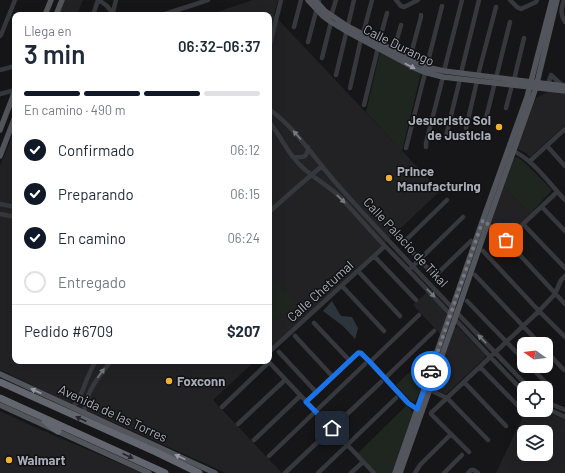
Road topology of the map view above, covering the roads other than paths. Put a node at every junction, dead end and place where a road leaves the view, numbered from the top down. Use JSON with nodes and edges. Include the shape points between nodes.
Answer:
{"nodes":[{"id":1,"x":16,"y":0,"type":"edge"},
{"id":2,"x":51,"y":0,"type":"edge"},
{"id":3,"x":62,"y":0,"type":"edge"},
{"id":4,"x":116,"y":0,"type":"edge"},
{"id":5,"x":190,"y":0,"type":"edge"},
{"id":6,"x":207,"y":0,"type":"edge"},
{"id":7,"x":281,"y":0,"type":"edge"},
{"id":8,"x":301,"y":0,"type":"edge"},
{"id":9,"x":308,"y":0,"type":"edge"},
{"id":10,"x":336,"y":0,"type":"edge"},
{"id":11,"x":354,"y":0,"type":"edge"},
{"id":12,"x":372,"y":0,"type":"edge"},
{"id":13,"x":396,"y":0,"type":"edge"},
{"id":14,"x":418,"y":0,"type":"edge"},
{"id":15,"x":462,"y":0,"type":"edge"},
{"id":16,"x":479,"y":0,"type":"edge"},
{"id":17,"x":510,"y":0,"type":"edge"},
{"id":18,"x":537,"y":0,"type":"edge"},
{"id":19,"x":552,"y":0,"type":"edge"},
{"id":20,"x":557,"y":0,"type":"edge"},
{"id":21,"x":564,"y":0,"type":"edge"},
{"id":22,"x":101,"y":1,"type":"edge"},
{"id":23,"x":317,"y":3,"type":"edge"},
{"id":24,"x":442,"y":6,"type":"dead end"},
{"id":25,"x":186,"y":7,"type":"junction"},
{"id":26,"x":496,"y":7,"type":"dead end"},
{"id":27,"x":46,"y":12,"type":"edge"},
{"id":28,"x":57,"y":12,"type":"edge"},
{"id":29,"x":94,"y":12,"type":"edge"},
{"id":30,"x":112,"y":12,"type":"edge"},
{"id":31,"x":114,"y":12,"type":"edge"},
{"id":32,"x":171,"y":12,"type":"edge"},
{"id":33,"x":387,"y":13,"type":"dead end"},
{"id":34,"x":421,"y":15,"type":"dead end"},
{"id":35,"x":331,"y":16,"type":"junction"},
{"id":36,"x":331,"y":22,"type":"junction"},
{"id":37,"x":510,"y":22,"type":"dead end"},
{"id":38,"x":565,"y":22,"type":"edge"},
{"id":39,"x":400,"y":25,"type":"dead end"},
{"id":40,"x":294,"y":27,"type":"dead end"},
{"id":41,"x":346,"y":28,"type":"junction"},
{"id":42,"x":0,"y":36,"type":"edge"},
{"id":43,"x":272,"y":36,"type":"edge"},
{"id":44,"x":362,"y":37,"type":"junction"},
{"id":45,"x":524,"y":38,"type":"dead end"},
{"id":46,"x":308,"y":42,"type":"dead end"},
{"id":47,"x":378,"y":45,"type":"junction"},
{"id":48,"x":394,"y":50,"type":"junction"},
{"id":49,"x":322,"y":58,"type":"dead end"},
{"id":50,"x":410,"y":58,"type":"junction"},
{"id":51,"x":12,"y":67,"type":"edge"},
{"id":52,"x":0,"y":70,"type":"edge"},
{"id":53,"x":425,"y":70,"type":"junction"},
{"id":54,"x":443,"y":74,"type":"junction"},
{"id":55,"x":336,"y":75,"type":"dead end"},
{"id":56,"x":478,"y":75,"type":"junction"},
{"id":57,"x":460,"y":76,"type":"junction"},
{"id":58,"x":495,"y":80,"type":"junction"},
{"id":59,"x":477,"y":81,"type":"junction"},
{"id":60,"x":513,"y":82,"type":"junction"},
{"id":61,"x":548,"y":84,"type":"junction"},
{"id":62,"x":534,"y":85,"type":"junction"},
{"id":63,"x":350,"y":88,"type":"dead end"},
{"id":64,"x":564,"y":88,"type":"edge"},
{"id":65,"x":12,"y":92,"type":"edge"},
{"id":66,"x":0,"y":94,"type":"edge"},
{"id":67,"x":12,"y":97,"type":"edge"},
{"id":68,"x":364,"y":105,"type":"dead end"},
{"id":69,"x":506,"y":108,"type":"dead end"},
{"id":70,"x":272,"y":111,"type":"edge"},
{"id":71,"x":2,"y":117,"type":"edge"},
{"id":72,"x":486,"y":118,"type":"dead end"},
{"id":73,"x":12,"y":125,"type":"edge"},
{"id":74,"x":272,"y":125,"type":"edge"},
{"id":75,"x":466,"y":128,"type":"dead end"},
{"id":76,"x":0,"y":130,"type":"edge"},
{"id":77,"x":565,"y":130,"type":"edge"},
{"id":78,"x":447,"y":138,"type":"dead end"},
{"id":79,"x":546,"y":146,"type":"junction"},
{"id":80,"x":308,"y":147,"type":"junction"},
{"id":81,"x":426,"y":147,"type":"dead end"},
{"id":82,"x":406,"y":148,"type":"dead end"},
{"id":83,"x":512,"y":150,"type":"junction"},
{"id":84,"x":0,"y":156,"type":"edge"},
{"id":85,"x":293,"y":157,"type":"junction"},
{"id":86,"x":530,"y":161,"type":"junction"},
{"id":87,"x":322,"y":166,"type":"junction"},
{"id":88,"x":565,"y":166,"type":"edge"},
{"id":89,"x":311,"y":175,"type":"junction"},
{"id":90,"x":557,"y":192,"type":"junction"},
{"id":91,"x":448,"y":200,"type":"dead end"},
{"id":92,"x":565,"y":200,"type":"edge"},
{"id":93,"x":0,"y":204,"type":"edge"},
{"id":94,"x":12,"y":206,"type":"edge"},
{"id":95,"x":542,"y":207,"type":"junction"},
{"id":96,"x":272,"y":209,"type":"edge"},
{"id":97,"x":0,"y":214,"type":"edge"},
{"id":98,"x":12,"y":216,"type":"edge"},
{"id":99,"x":463,"y":217,"type":"dead end"},
{"id":100,"x":486,"y":222,"type":"junction"},
{"id":101,"x":523,"y":224,"type":"junction"},
{"id":102,"x":565,"y":231,"type":"edge"},
{"id":103,"x":506,"y":240,"type":"junction"},
{"id":104,"x":471,"y":241,"type":"dead end"},
{"id":105,"x":386,"y":246,"type":"junction"},
{"id":106,"x":483,"y":251,"type":"dead end"},
{"id":107,"x":374,"y":256,"type":"junction"},
{"id":108,"x":419,"y":260,"type":"junction"},
{"id":109,"x":412,"y":266,"type":"junction"},
{"id":110,"x":565,"y":268,"type":"edge"},
{"id":111,"x":408,"y":270,"type":"junction"},
{"id":112,"x":358,"y":271,"type":"junction"},
{"id":113,"x":475,"y":275,"type":"dead end"},
{"id":114,"x":565,"y":276,"type":"edge"},
{"id":115,"x":342,"y":286,"type":"junction"},
{"id":116,"x":555,"y":294,"type":"junction"},
{"id":117,"x":416,"y":300,"type":"dead end"},
{"id":118,"x":467,"y":301,"type":"dead end"},
{"id":119,"x":565,"y":304,"type":"edge"},
{"id":120,"x":452,"y":308,"type":"junction"},
{"id":121,"x":539,"y":311,"type":"junction"},
{"id":122,"x":457,"y":313,"type":"junction"},
{"id":123,"x":450,"y":314,"type":"junction"},
{"id":124,"x":419,"y":315,"type":"dead end"},
{"id":125,"x":400,"y":316,"type":"dead end"},
{"id":126,"x":455,"y":319,"type":"junction"},
{"id":127,"x":314,"y":323,"type":"dead end"},
{"id":128,"x":523,"y":326,"type":"junction"},
{"id":129,"x":384,"y":331,"type":"dead end"},
{"id":130,"x":434,"y":331,"type":"dead end"},
{"id":131,"x":295,"y":336,"type":"dead end"},
{"id":132,"x":533,"y":337,"type":"edge"},
{"id":133,"x":565,"y":338,"type":"edge"},
{"id":134,"x":506,"y":342,"type":"junction"},
{"id":135,"x":272,"y":349,"type":"edge"},
{"id":136,"x":279,"y":352,"type":"dead end"},
{"id":137,"x":495,"y":352,"type":"junction"},
{"id":138,"x":517,"y":353,"type":"edge"},
{"id":139,"x":490,"y":357,"type":"junction"},
{"id":140,"x":553,"y":358,"type":"edge"},
{"id":141,"x":350,"y":361,"type":"junction"},
{"id":142,"x":367,"y":363,"type":"junction"},
{"id":143,"x":94,"y":364,"type":"edge"},
{"id":144,"x":109,"y":364,"type":"edge"},
{"id":145,"x":266,"y":364,"type":"edge"},
{"id":146,"x":270,"y":364,"type":"edge"},
{"id":147,"x":480,"y":367,"type":"junction"},
{"id":148,"x":564,"y":370,"type":"dead end"},
{"id":149,"x":537,"y":373,"type":"edge"},
{"id":150,"x":0,"y":374,"type":"edge"},
{"id":151,"x":333,"y":377,"type":"junction"},
{"id":152,"x":285,"y":380,"type":"junction"},
{"id":153,"x":383,"y":380,"type":"junction"},
{"id":154,"x":522,"y":381,"type":"edge"},
{"id":155,"x":544,"y":381,"type":"edge"},
{"id":156,"x":0,"y":382,"type":"edge"},
{"id":157,"x":464,"y":382,"type":"junction"},
{"id":158,"x":517,"y":385,"type":"edge"},
{"id":159,"x":430,"y":390,"type":"junction"},
{"id":160,"x":316,"y":392,"type":"junction"},
{"id":161,"x":300,"y":396,"type":"junction"},
{"id":162,"x":396,"y":398,"type":"dead end"},
{"id":163,"x":447,"y":398,"type":"junction"},
{"id":164,"x":1,"y":400,"type":"edge"},
{"id":165,"x":306,"y":402,"type":"junction"},
{"id":166,"x":517,"y":405,"type":"edge"},
{"id":167,"x":553,"y":405,"type":"edge"},
{"id":168,"x":73,"y":407,"type":"junction"},
{"id":169,"x":222,"y":407,"type":"dead end"},
{"id":170,"x":419,"y":410,"type":"junction"},
{"id":171,"x":565,"y":410,"type":"edge"},
{"id":172,"x":553,"y":411,"type":"edge"},
{"id":173,"x":84,"y":412,"type":"junction"},
{"id":174,"x":316,"y":412,"type":"junction"},
{"id":175,"x":33,"y":413,"type":"junction"},
{"id":176,"x":565,"y":417,"type":"edge"},
{"id":177,"x":238,"y":424,"type":"dead end"},
{"id":178,"x":506,"y":426,"type":"dead end"},
{"id":179,"x":332,"y":428,"type":"junction"},
{"id":180,"x":58,"y":431,"type":"junction"},
{"id":181,"x":451,"y":434,"type":"junction"},
{"id":182,"x":254,"y":440,"type":"dead end"},
{"id":183,"x":488,"y":440,"type":"dead end"},
{"id":184,"x":146,"y":441,"type":"junction"},
{"id":185,"x":348,"y":445,"type":"junction"},
{"id":186,"x":156,"y":452,"type":"junction"},
{"id":187,"x":470,"y":452,"type":"dead end"},
{"id":188,"x":462,"y":455,"type":"dead end"},
{"id":189,"x":269,"y":456,"type":"dead end"},
{"id":190,"x":363,"y":462,"type":"junction"},
{"id":191,"x":187,"y":470,"type":"edge"},
{"id":192,"x":146,"y":472,"type":"edge"},
{"id":193,"x":165,"y":473,"type":"edge"},
{"id":194,"x":199,"y":473,"type":"edge"},
{"id":195,"x":215,"y":473,"type":"edge"},
{"id":196,"x":285,"y":473,"type":"edge"},
{"id":197,"x":318,"y":473,"type":"edge"},
{"id":198,"x":351,"y":473,"type":"edge"},
{"id":199,"x":374,"y":473,"type":"edge"},
{"id":200,"x":395,"y":473,"type":"edge"},
{"id":201,"x":400,"y":473,"type":"edge"},
{"id":202,"x":415,"y":473,"type":"edge"},
{"id":203,"x":444,"y":473,"type":"edge"},
{"id":204,"x":468,"y":473,"type":"edge"},
{"id":205,"x":478,"y":473,"type":"edge"}],
"edges":[{"from":1,"to":42,"type":"street"},
{"from":2,"to":27,"type":"main road"},
{"from":3,"to":28,"type":"main road"},
{"from":4,"to":31,"type":"street"},
{"from":5,"to":25,"type":"street"},
{"from":6,"to":25,"type":"street"},
{"from":7,"to":43,"type":"street"},
{"from":8,"to":40,"type":"street"},
{"from":9,"to":23,"type":"main road","name":"Calle Durango"},
{"from":10,"to":35,"type":"street"},
{"from":11,"to":41,"type":"street"},
{"from":12,"to":44,"type":"street"},
{"from":13,"to":14,"type":"street","via":[[404,7]]},
{"from":15,"to":54,"type":"street"},
{"from":16,"to":57,"type":"street"},
{"from":17,"to":18,"type":"street","via":[[519,9]]},
{"from":19,"to":62,"type":"main road"},
{"from":20,"to":62,"type":"main road"},
{"from":21,"to":38,"type":"street","via":[[561,10]]},
{"from":22,"to":29,"type":"street"},
{"from":22,"to":30,"type":"street"},
{"from":23,"to":35,"type":"main road","name":"Calle Durango"},
{"from":23,"to":36,"type":"main road","name":"Calle Durango"},
{"from":23,"to":46,"type":"street"},
{"from":24,"to":53,"type":"street"},
{"from":25,"to":32,"type":"street"},
{"from":26,"to":56,"type":"street"},
{"from":33,"to":47,"type":"street"},
{"from":34,"to":50,"type":"street"},
{"from":35,"to":41,"type":"main road","name":"Calle Durango"},
{"from":36,"to":41,"type":"main road","name":"Calle Durango"},
{"from":36,"to":49,"type":"street"},
{"from":37,"to":58,"type":"street"},
{"from":39,"to":48,"type":"street"},
{"from":41,"to":44,"type":"main road","name":"Calle Durango"},
{"from":41,"to":55,"type":"street"},
{"from":44,"to":47,"type":"main road","name":"Calle Durango"},
{"from":44,"to":63,"type":"street"},
{"from":45,"to":60,"type":"street"},
{"from":47,"to":48,"type":"main road","name":"Calle Durango"},
{"from":47,"to":53,"type":"main road","name":"Calle Durango","one_way":true,"via":[[404,63]]},
{"from":47,"to":68,"type":"street"},
{"from":48,"to":50,"type":"main road","name":"Calle Durango"},
{"from":50,"to":53,"type":"main road","name":"Calle Durango"},
{"from":51,"to":52,"type":"street"},
{"from":53,"to":54,"type":"main road","name":"Calle Durango"},
{"from":53,"to":82,"type":"street"},
{"from":54,"to":57,"type":"main road","name":"Calle Durango"},
{"from":54,"to":81,"type":"street"},
{"from":56,"to":57,"type":"main road","name":"Calle Durango"},
{"from":56,"to":58,"type":"main road","name":"Calle Durango"},
{"from":57,"to":59,"type":"main road","name":"Calle Durango"},
{"from":57,"to":78,"type":"street"},
{"from":58,"to":59,"type":"main road","name":"Calle Durango"},
{"from":58,"to":60,"type":"main road","name":"Calle Durango"},
{"from":58,"to":72,"type":"street"},
{"from":59,"to":75,"type":"street"},
{"from":60,"to":62,"type":"main road","name":"Calle Durango"},
{"from":60,"to":69,"type":"street"},
{"from":61,"to":62,"type":"main road","name":"Calle Durango"},
{"from":61,"to":64,"type":"main road","name":"Calle Durango"},
{"from":61,"to":64,"type":"street","via":[[551,75]]},
{"from":62,"to":64,"type":"main road","name":"Calle Durango"},
{"from":62,"to":83,"type":"main road","via":[[523,110]]},
{"from":65,"to":66,"type":"street"},
{"from":67,"to":71,"type":"main road"},
{"from":80,"to":70,"type":"street","name":"Calle Palacio de Tikal","one_way":true},
{"from":71,"to":76,"type":"main road"},
{"from":73,"to":84,"type":"main road"},
{"from":74,"to":85,"type":"street","name":"Calle Palacio de Tikal"},
{"from":77,"to":79,"type":"street"},
{"from":79,"to":86,"type":"street"},
{"from":79,"to":88,"type":"street"},
{"from":80,"to":85,"type":"street","via":[[306,155]]},
{"from":80,"to":87,"type":"street","name":"Calle Palacio de Tikal"},
{"from":83,"to":86,"type":"street"},
{"from":83,"to":100,"type":"main road"},
{"from":85,"to":89,"type":"street","name":"Calle Palacio de Tikal"},
{"from":86,"to":90,"type":"street"},
{"from":87,"to":89,"type":"street"},
{"from":87,"to":109,"type":"street","name":"Calle Palacio de Tikal"},
{"from":89,"to":96,"type":"street"},
{"from":89,"to":105,"type":"street","name":"Calle Palacio de Tikal","one_way":true,"via":[[339,196]]},
{"from":90,"to":92,"type":"street"},
{"from":90,"to":95,"type":"street"},
{"from":91,"to":108,"type":"street","via":[[404,241]]},
{"from":93,"to":94,"type":"street"},
{"from":95,"to":101,"type":"street"},
{"from":95,"to":102,"type":"street"},
{"from":97,"to":98,"type":"street"},
{"from":99,"to":108,"type":"street"},
{"from":100,"to":103,"type":"street"},
{"from":100,"to":120,"type":"main road"},
{"from":100,"to":122,"type":"main road"},
{"from":101,"to":103,"type":"street"},
{"from":101,"to":110,"type":"street"},
{"from":103,"to":116,"type":"street"},
{"from":104,"to":108,"type":"street","via":[[436,275]]},
{"from":105,"to":107,"type":"street","name":"Calle Chetumal"},
{"from":105,"to":111,"type":"street","name":"Calle Palacio de Tikal"},
{"from":106,"to":121,"type":"street"},
{"from":107,"to":112,"type":"street","name":"Calle Chetumal"},
{"from":107,"to":117,"type":"street"},
{"from":108,"to":109,"type":"street"},
{"from":109,"to":111,"type":"street"},
{"from":109,"to":120,"type":"street","name":"Calle Palacio de Tikal"},
{"from":111,"to":123,"type":"street","name":"Calle Palacio de Tikal","one_way":true},
{"from":112,"to":115,"type":"street","name":"Calle Chetumal"},
{"from":112,"to":125,"type":"street"},
{"from":113,"to":128,"type":"street"},
{"from":114,"to":116,"type":"street"},
{"from":115,"to":129,"type":"street"},
{"from":115,"to":135,"type":"street","name":"Calle Chetumal"},
{"from":116,"to":119,"type":"street"},
{"from":116,"to":121,"type":"street"},
{"from":118,"to":134,"type":"street"},
{"from":120,"to":122,"type":"street","name":"Calle Palacio de Tikal"},
{"from":120,"to":123,"type":"main road"},
{"from":121,"to":128,"type":"street"},
{"from":121,"to":133,"type":"street"},
{"from":122,"to":126,"type":"main road"},
{"from":137,"to":122,"type":"street","name":"Calle Palacio de Tikal","one_way":true},
{"from":123,"to":126,"type":"street","name":"Calle Palacio de Tikal"},
{"from":123,"to":170,"type":"main road"},
{"from":124,"to":142,"type":"street"},
{"from":126,"to":139,"type":"street","name":"Calle Palacio de Tikal"},
{"from":126,"to":159,"type":"main road"},
{"from":127,"to":141,"type":"street"},
{"from":128,"to":132,"type":"street"},
{"from":128,"to":134,"type":"street"},
{"from":130,"to":153,"type":"street"},
{"from":131,"to":151,"type":"street"},
{"from":134,"to":137,"type":"street"},
{"from":134,"to":138,"type":"street"},
{"from":136,"to":160,"type":"street"},
{"from":137,"to":139,"type":"street"},
{"from":137,"to":154,"type":"street","name":"Calle Palacio de Tikal"},
{"from":139,"to":147,"type":"street"},
{"from":139,"to":158,"type":"street","name":"Calle Palacio de Tikal"},
{"from":140,"to":148,"type":"street"},
{"from":141,"to":142,"type":"street","via":[[361,353]]},
{"from":141,"to":151,"type":"street"},
{"from":142,"to":153,"type":"street"},
{"from":142,"to":174,"type":"street"},
{"from":143,"to":168,"type":"street"},
{"from":173,"to":144,"type":"street","one_way":true,"via":[[85,403],[96,381]]},
{"from":145,"to":169,"type":"street"},
{"from":146,"to":152,"type":"street"},
{"from":147,"to":157,"type":"street"},
{"from":147,"to":166,"type":"street"},
{"from":149,"to":155,"type":"street"},
{"from":168,"to":150,"type":"main road","name":"Avenida de las Torres","one_way":true},
{"from":151,"to":160,"type":"street"},
{"from":152,"to":161,"type":"street"},
{"from":152,"to":177,"type":"street"},
{"from":153,"to":170,"type":"street"},
{"from":153,"to":179,"type":"street"},
{"from":186,"to":156,"type":"highway","name":"Avenida de las Torres","one_way":true},
{"from":157,"to":163,"type":"street"},
{"from":157,"to":178,"type":"street"},
{"from":159,"to":163,"type":"street"},
{"from":159,"to":170,"type":"main road"},
{"from":160,"to":165,"type":"street"},
{"from":161,"to":165,"type":"street"},
{"from":161,"to":182,"type":"street"},
{"from":162,"to":185,"type":"street"},
{"from":163,"to":181,"type":"street","via":[[431,414]]},
{"from":163,"to":183,"type":"street"},
{"from":164,"to":175,"type":"highway"},
{"from":164,"to":180,"type":"main road"},
{"from":165,"to":174,"type":"street"},
{"from":167,"to":171,"type":"street"},
{"from":168,"to":173,"type":"main road","name":"Avenida de las Torres"},
{"from":170,"to":200,"type":"main road"},
{"from":170,"to":201,"type":"main road"},
{"from":172,"to":176,"type":"street"},
{"from":173,"to":184,"type":"main road","name":"Avenida de las Torres"},
{"from":174,"to":179,"type":"street"},
{"from":174,"to":189,"type":"street"},
{"from":175,"to":180,"type":"highway"},
{"from":175,"to":193,"type":"highway","one_way":true},
{"from":179,"to":185,"type":"street"},
{"from":179,"to":196,"type":"street"},
{"from":180,"to":192,"type":"main road"},
{"from":181,"to":187,"type":"street"},
{"from":181,"to":202,"type":"street"},
{"from":184,"to":186,"type":"highway"},
{"from":195,"to":184,"type":"main road","name":"Avenida de las Torres","one_way":true},
{"from":185,"to":190,"type":"street"},
{"from":185,"to":197,"type":"street"},
{"from":186,"to":191,"type":"highway","name":"Avenida de las Torres"},
{"from":188,"to":203,"type":"street"},
{"from":190,"to":198,"type":"street"},
{"from":190,"to":199,"type":"street"},
{"from":191,"to":194,"type":"highway","name":"Avenida de las Torres"},
{"from":204,"to":205,"type":"street","via":[[474,470]]}]}
